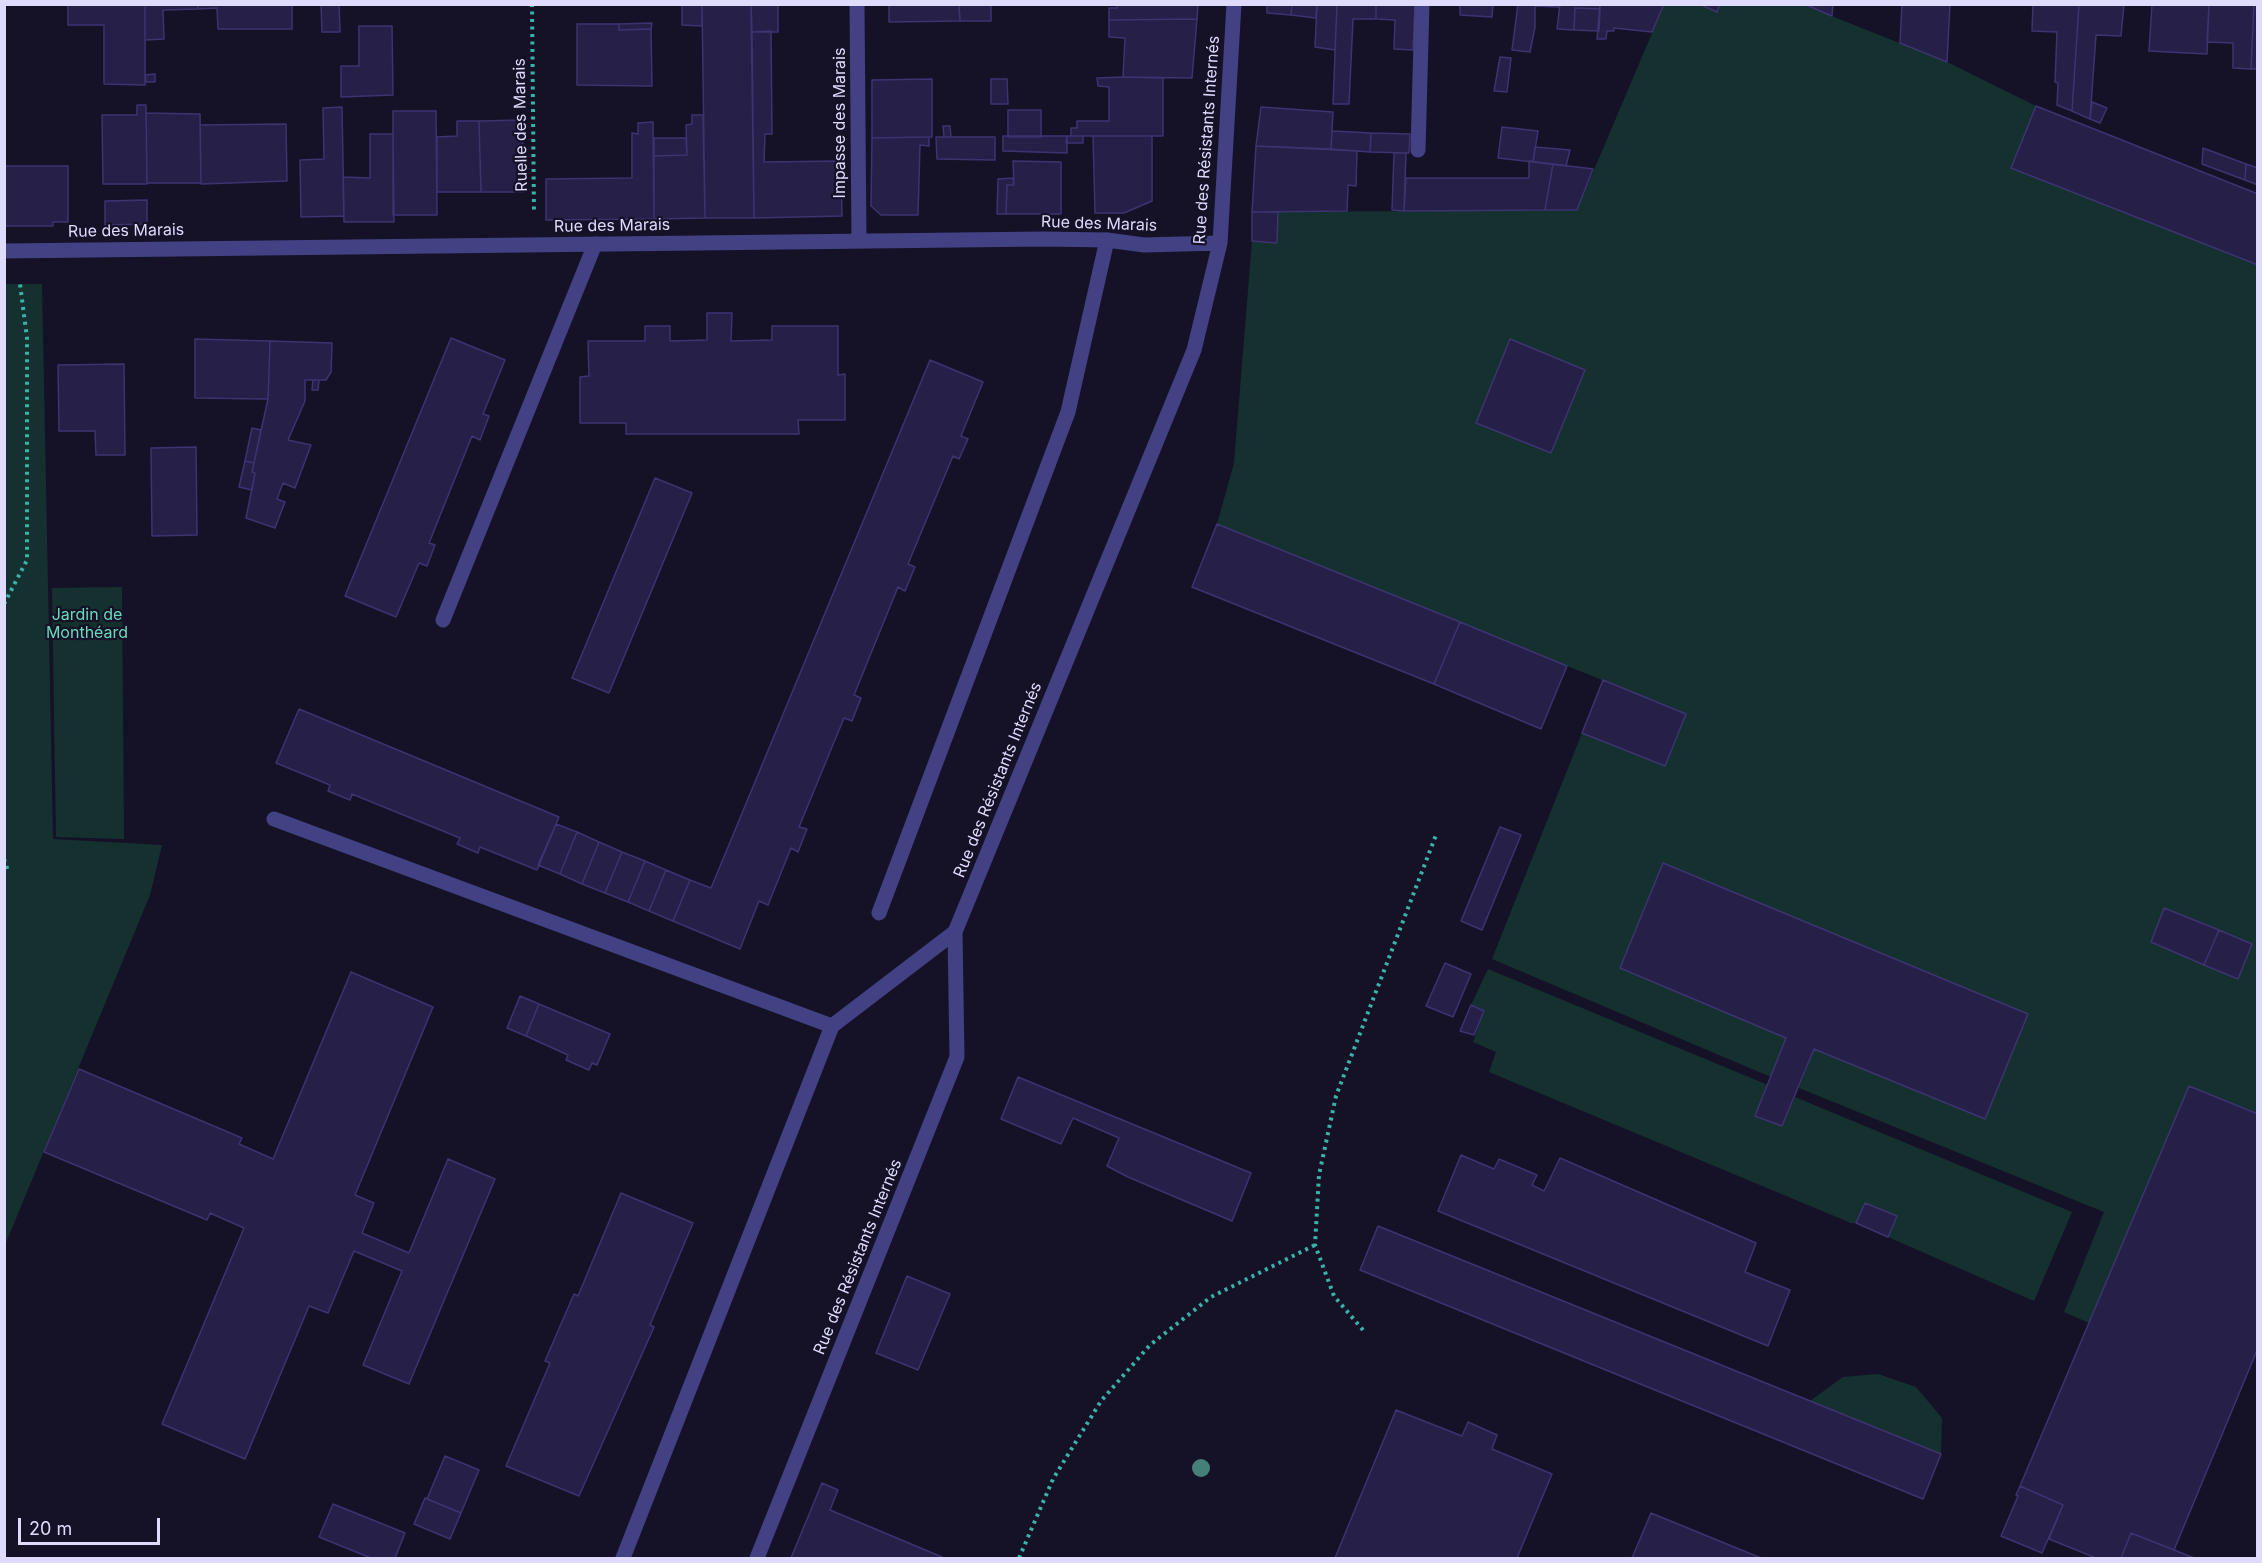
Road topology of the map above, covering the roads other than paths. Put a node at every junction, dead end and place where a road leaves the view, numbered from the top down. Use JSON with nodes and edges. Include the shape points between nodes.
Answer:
{"nodes":[{"id":1,"x":857,"y":4,"type":"edge"},
{"id":2,"x":1234,"y":4,"type":"edge"},
{"id":3,"x":1422,"y":4,"type":"edge"},
{"id":4,"x":1418,"y":150,"type":"dead end"},
{"id":5,"x":1107,"y":240,"type":"junction"},
{"id":6,"x":859,"y":241,"type":"junction"},
{"id":7,"x":1220,"y":243,"type":"junction"},
{"id":8,"x":595,"y":244,"type":"junction"},
{"id":9,"x":4,"y":251,"type":"edge"},
{"id":10,"x":443,"y":620,"type":"dead end"},
{"id":11,"x":274,"y":819,"type":"dead end"},
{"id":12,"x":879,"y":913,"type":"dead end"},
{"id":13,"x":955,"y":932,"type":"junction"},
{"id":14,"x":832,"y":1026,"type":"junction"},
{"id":15,"x":623,"y":1558,"type":"edge"},
{"id":16,"x":757,"y":1558,"type":"edge"}],
"edges":[{"from":1,"to":6,"type":"street","name":"Impasse des Marais"},
{"from":2,"to":7,"type":"street","name":"Rue des Résistants Internés"},
{"from":3,"to":4,"type":"street"},
{"from":5,"to":6,"type":"street","name":"Rue des Marais"},
{"from":5,"to":7,"type":"street","name":"Rue des Marais","via":[[1144,245]]},
{"from":5,"to":12,"type":"street","via":[[1068,412]]},
{"from":6,"to":8,"type":"street","name":"Rue des Marais"},
{"from":7,"to":13,"type":"street","name":"Rue des Résistants Internés","via":[[1194,350]]},
{"from":8,"to":9,"type":"street","name":"Rue des Marais"},
{"from":8,"to":10,"type":"street"},
{"from":11,"to":14,"type":"street"},
{"from":13,"to":14,"type":"street"},
{"from":13,"to":16,"type":"street","name":"Rue des Résistants Internés","via":[[957,1057]]},
{"from":14,"to":15,"type":"street"}]}
